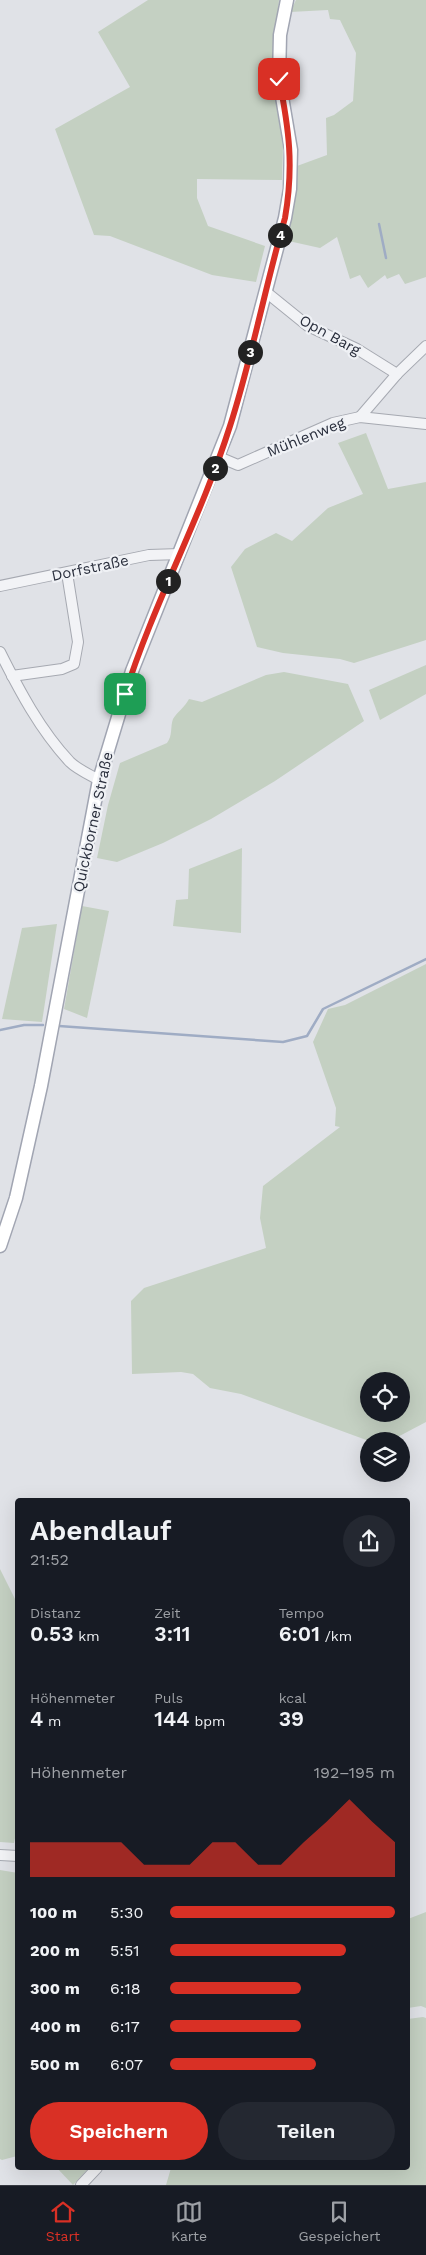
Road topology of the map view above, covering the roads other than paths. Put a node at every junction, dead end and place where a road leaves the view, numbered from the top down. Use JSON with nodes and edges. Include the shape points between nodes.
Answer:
{"nodes":[{"id":1,"x":287,"y":0,"type":"edge"},
{"id":2,"x":266,"y":292,"type":"junction"},
{"id":3,"x":426,"y":346,"type":"edge"},
{"id":4,"x":398,"y":374,"type":"junction"},
{"id":5,"x":360,"y":417,"type":"junction"},
{"id":6,"x":426,"y":424,"type":"edge"},
{"id":7,"x":219,"y":457,"type":"junction"},
{"id":8,"x":180,"y":554,"type":"junction"},
{"id":9,"x":67,"y":573,"type":"junction"},
{"id":10,"x":0,"y":586,"type":"edge"},
{"id":11,"x":0,"y":652,"type":"edge"},
{"id":12,"x":12,"y":676,"type":"junction"},
{"id":13,"x":99,"y":780,"type":"junction"},
{"id":14,"x":0,"y":1246,"type":"edge"},
{"id":15,"x":0,"y":1855,"type":"edge"},
{"id":16,"x":15,"y":1856,"type":"edge"},
{"id":17,"x":95,"y":2170,"type":"edge"},
{"id":18,"x":81,"y":2185,"type":"edge"}],
"edges":[{"from":1,"to":2,"type":"main road","name":"Quickborner Straße","via":[[280,35],[279,79],[291,150],[290,189]]},
{"from":2,"to":4,"type":"street","name":"Opn Barg","via":[[308,326],[357,349]]},
{"from":2,"to":7,"type":"main road","name":"Quickborner Straße"},
{"from":3,"to":4,"type":"street"},
{"from":4,"to":5,"type":"street"},
{"from":5,"to":6,"type":"street","name":"Mühlenweg"},
{"from":5,"to":7,"type":"street","name":"Mühlenweg","via":[[333,423],[238,465]]},
{"from":7,"to":8,"type":"main road","name":"Quickborner Straße"},
{"from":8,"to":9,"type":"street","name":"Dorfstraße","via":[[149,554]]},
{"from":8,"to":13,"type":"main road","name":"Quickborner Straße","via":[[132,671]]},
{"from":9,"to":10,"type":"street","name":"Dorfstraße"},
{"from":9,"to":12,"type":"street","via":[[78,642],[74,664],[62,669]]},
{"from":11,"to":12,"type":"street"},
{"from":12,"to":13,"type":"street","via":[[46,731],[71,763]]},
{"from":13,"to":14,"type":"main road","name":"Quickborner Straße","via":[[37,1105],[16,1198]]},
{"from":15,"to":16,"type":"street"},
{"from":17,"to":18,"type":"street"}]}
